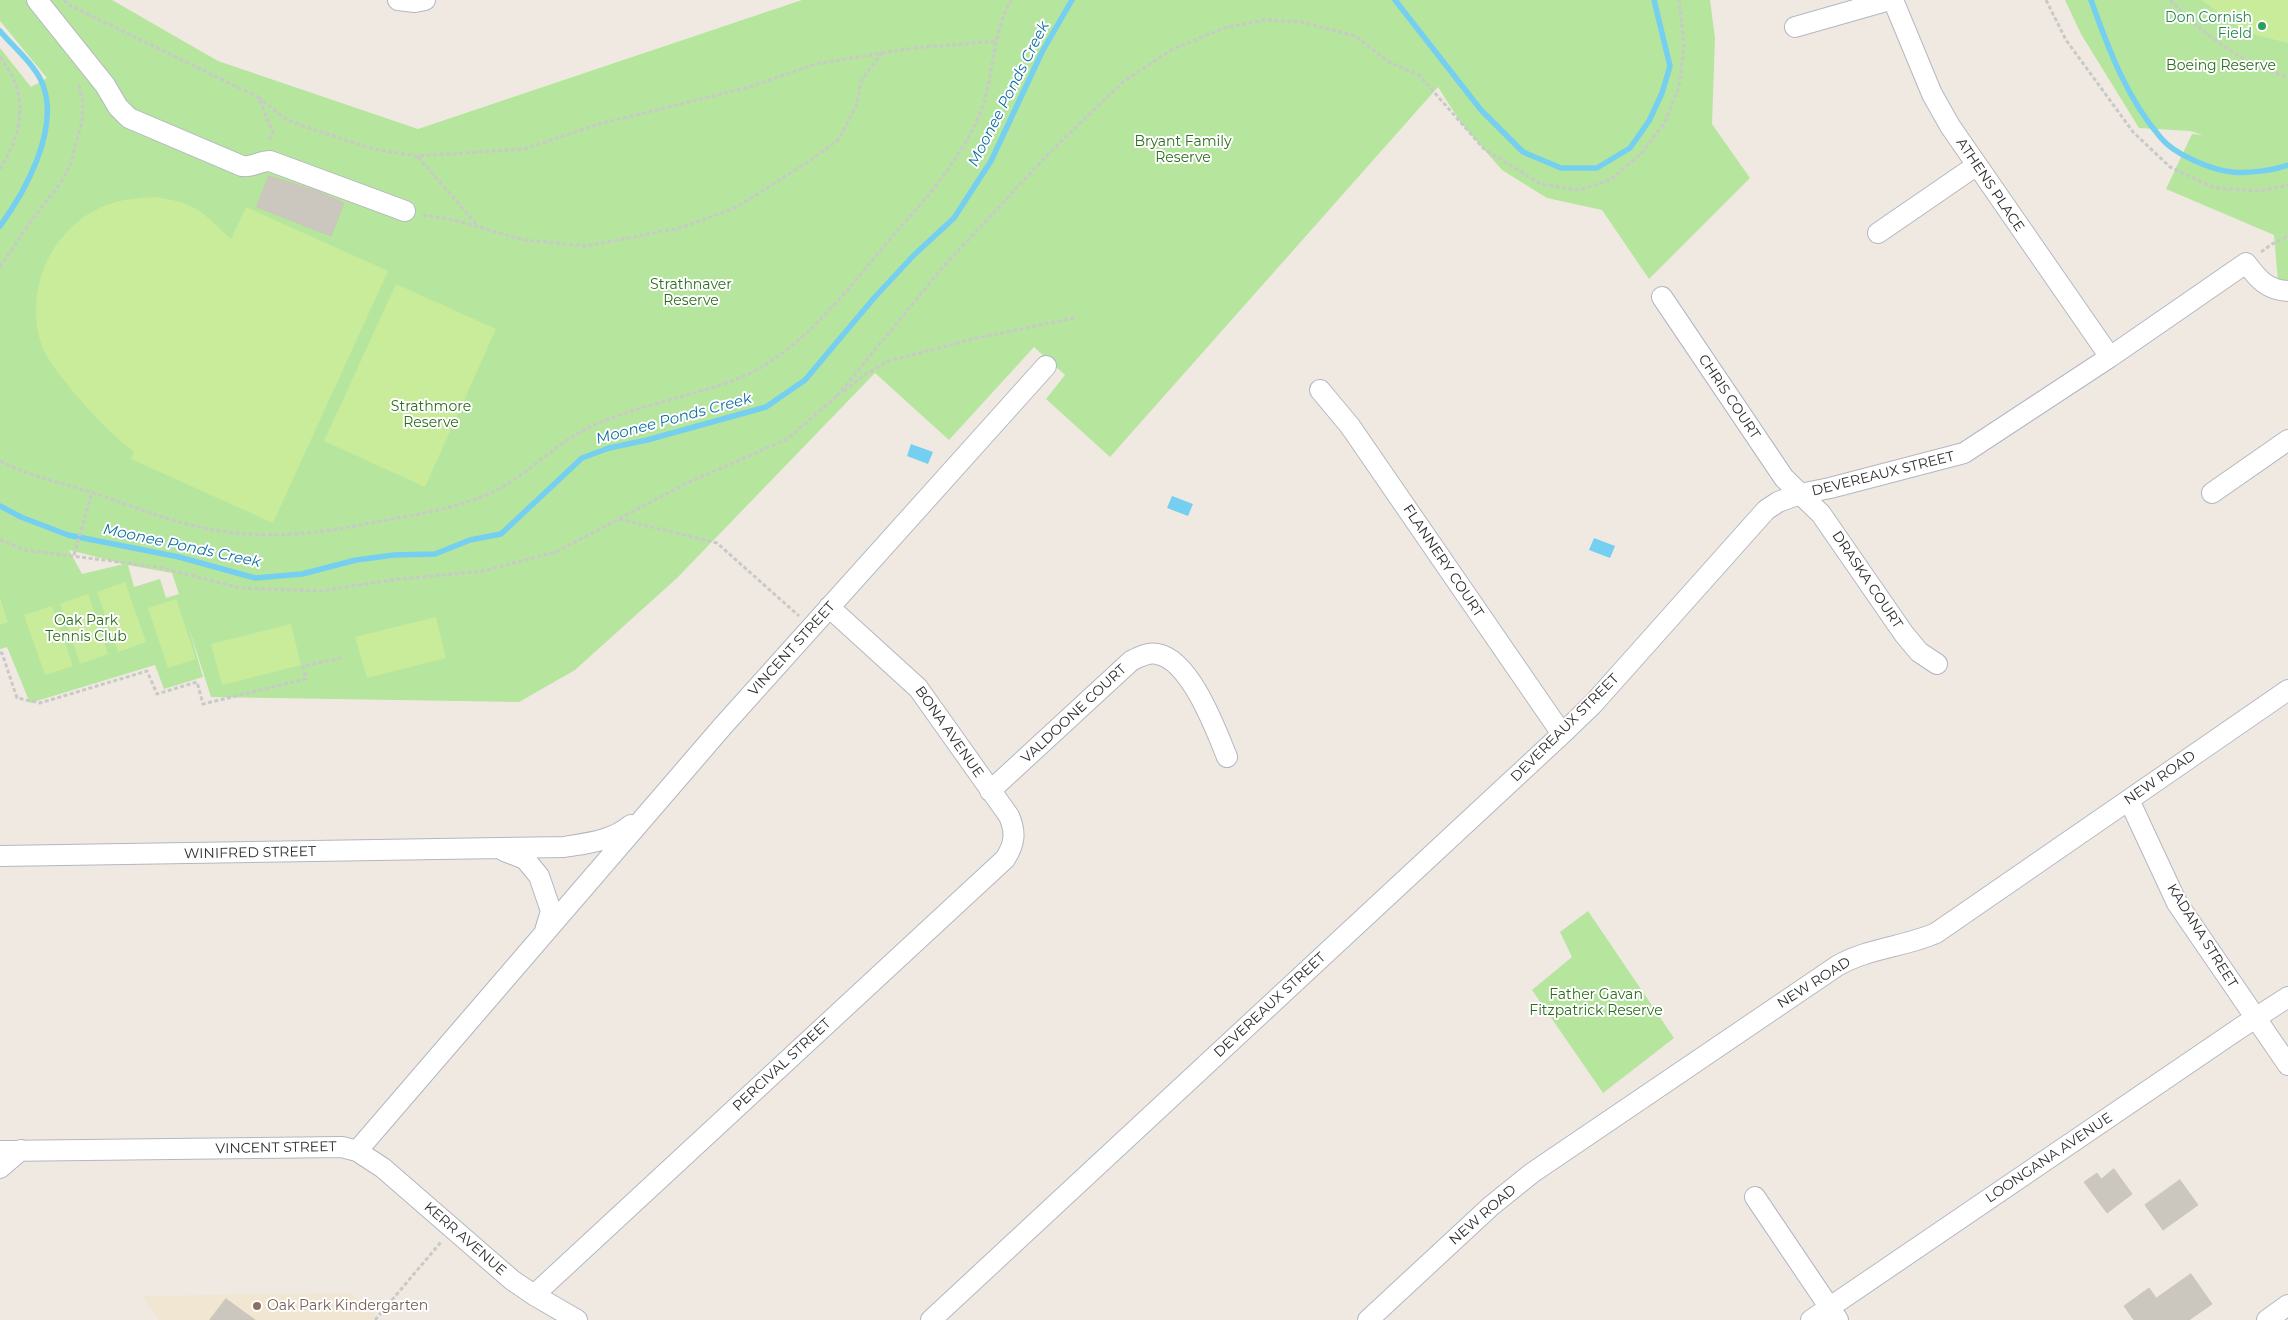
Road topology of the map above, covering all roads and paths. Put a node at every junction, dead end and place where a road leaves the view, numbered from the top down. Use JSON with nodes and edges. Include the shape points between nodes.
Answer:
{"nodes":[{"id":1,"x":37,"y":0,"type":"edge"},
{"id":2,"x":64,"y":0,"type":"edge"},
{"id":3,"x":398,"y":0,"type":"edge"},
{"id":4,"x":425,"y":0,"type":"edge"},
{"id":5,"x":1011,"y":0,"type":"edge"},
{"id":6,"x":1679,"y":0,"type":"edge"},
{"id":7,"x":1891,"y":0,"type":"edge"},
{"id":8,"x":2046,"y":0,"type":"edge"},
{"id":9,"x":2170,"y":0,"type":"edge"},
{"id":10,"x":1795,"y":27,"type":"dead end"},
{"id":11,"x":997,"y":41,"type":"junction"},
{"id":12,"x":882,"y":53,"type":"junction"},
{"id":13,"x":0,"y":56,"type":"edge"},
{"id":14,"x":75,"y":74,"type":"dead end"},
{"id":15,"x":2288,"y":77,"type":"edge"},
{"id":16,"x":258,"y":97,"type":"junction"},
{"id":17,"x":273,"y":133,"type":"dead end"},
{"id":18,"x":417,"y":156,"type":"junction"},
{"id":19,"x":1977,"y":165,"type":"junction"},
{"id":20,"x":0,"y":168,"type":"edge"},
{"id":21,"x":2288,"y":185,"type":"edge"},
{"id":22,"x":405,"y":211,"type":"joint"},
{"id":23,"x":479,"y":227,"type":"junction"},
{"id":24,"x":1878,"y":233,"type":"dead end"},
{"id":25,"x":2288,"y":236,"type":"edge"},
{"id":26,"x":2246,"y":263,"type":"junction"},
{"id":27,"x":0,"y":267,"type":"edge"},
{"id":28,"x":2288,"y":291,"type":"edge"},
{"id":29,"x":1662,"y":297,"type":"dead end"},
{"id":30,"x":1074,"y":318,"type":"dead end"},
{"id":31,"x":2110,"y":357,"type":"junction"},
{"id":32,"x":1046,"y":366,"type":"dead end"},
{"id":33,"x":1320,"y":390,"type":"dead end"},
{"id":34,"x":837,"y":396,"type":"junction"},
{"id":35,"x":2288,"y":440,"type":"edge"},
{"id":36,"x":0,"y":462,"type":"edge"},
{"id":37,"x":92,"y":492,"type":"junction"},
{"id":38,"x":2212,"y":493,"type":"dead end"},
{"id":39,"x":1800,"y":494,"type":"junction"},
{"id":40,"x":619,"y":520,"type":"junction"},
{"id":41,"x":0,"y":540,"type":"edge"},
{"id":42,"x":74,"y":555,"type":"junction"},
{"id":43,"x":829,"y":607,"type":"junction"},
{"id":44,"x":799,"y":616,"type":"dead end"},
{"id":45,"x":0,"y":653,"type":"edge"},
{"id":46,"x":341,"y":658,"type":"dead end"},
{"id":47,"x":1937,"y":664,"type":"dead end"},
{"id":48,"x":2288,"y":690,"type":"edge"},
{"id":49,"x":1562,"y":734,"type":"junction"},
{"id":50,"x":1227,"y":757,"type":"dead end"},
{"id":51,"x":990,"y":791,"type":"junction"},
{"id":52,"x":2129,"y":800,"type":"junction"},
{"id":53,"x":656,"y":805,"type":"junction"},
{"id":54,"x":1014,"y":827,"type":"joint"},
{"id":55,"x":500,"y":849,"type":"junction"},
{"id":56,"x":0,"y":856,"type":"edge"},
{"id":57,"x":539,"y":876,"type":"joint"},
{"id":58,"x":543,"y":936,"type":"junction"},
{"id":59,"x":2288,"y":997,"type":"edge"},
{"id":60,"x":2255,"y":1017,"type":"junction"},
{"id":61,"x":2288,"y":1066,"type":"edge"},
{"id":62,"x":21,"y":1150,"type":"junction"},
{"id":63,"x":0,"y":1151,"type":"edge"},
{"id":64,"x":357,"y":1151,"type":"junction"},
{"id":65,"x":0,"y":1168,"type":"edge"},
{"id":66,"x":1755,"y":1197,"type":"dead end"},
{"id":67,"x":442,"y":1242,"type":"dead end"},
{"id":68,"x":534,"y":1295,"type":"junction"},
{"id":69,"x":2288,"y":1305,"type":"edge"},
{"id":70,"x":1833,"y":1314,"type":"edge"},
{"id":71,"x":375,"y":1320,"type":"edge"},
{"id":72,"x":577,"y":1320,"type":"edge"},
{"id":73,"x":931,"y":1320,"type":"edge"},
{"id":74,"x":1368,"y":1320,"type":"edge"},
{"id":75,"x":1810,"y":1320,"type":"edge"},
{"id":76,"x":2267,"y":1320,"type":"edge"}],
"edges":[{"from":1,"to":22,"type":"street","via":[[129,118],[242,166],[270,161]]},
{"from":2,"to":16,"type":"path","via":[[69,6]]},
{"from":3,"to":4,"type":"street"},
{"from":5,"to":11,"type":"path","via":[[1000,24]]},
{"from":6,"to":34,"type":"path","via":[[1684,45],[1679,87],[1665,122],[1642,152],[1610,180],[1578,190],[1541,184],[1484,149],[1418,75],[1389,62],[1355,36],[1302,22],[1264,20],[1224,28],[1173,49],[1124,81],[1051,151],[943,267]]},
{"from":7,"to":10,"type":"street"},
{"from":7,"to":19,"type":"street","name":"ATHENS PLACE","via":[[1932,94]]},
{"from":8,"to":21,"type":"path","via":[[2066,40],[2133,132],[2170,166],[2214,188],[2259,191]]},
{"from":9,"to":15,"type":"path","via":[[2231,51],[2273,73]]},
{"from":11,"to":12,"type":"path"},
{"from":11,"to":37,"type":"path","via":[[984,102],[976,123],[935,187],[814,326],[779,354],[739,378],[590,427],[485,496],[408,517],[316,534],[267,535],[199,527]]},
{"from":12,"to":18,"type":"path","via":[[816,64],[746,88],[599,124],[524,149]]},
{"from":12,"to":23,"type":"path","via":[[861,81],[857,104],[838,139],[735,208],[680,228],[586,246],[524,240]]},
{"from":13,"to":20,"type":"path","via":[[18,90],[21,117],[11,151]]},
{"from":14,"to":27,"type":"path","via":[[83,102],[78,139],[70,165],[60,184]]},
{"from":16,"to":17,"type":"path"},
{"from":16,"to":18,"type":"path","via":[[284,118],[303,126],[373,149]]},
{"from":18,"to":23,"type":"path"},
{"from":19,"to":24,"type":"street"},
{"from":19,"to":31,"type":"street","name":"ATHENS PLACE"},
{"from":22,"to":23,"type":"path"},
{"from":25,"to":26,"type":"path"},
{"from":26,"to":28,"type":"street","via":[[2267,286],[2277,291]]},
{"from":26,"to":31,"type":"street","name":"DEVEREAUX STREET"},
{"from":29,"to":39,"type":"street","name":"CHRIS COURT","via":[[1784,478]]},
{"from":30,"to":34,"type":"path","via":[[977,338],[888,362]]},
{"from":31,"to":39,"type":"street","name":"DEVEREAUX STREET","via":[[1964,453]]},
{"from":32,"to":43,"type":"street","name":"VINCENT STREET"},
{"from":33,"to":49,"type":"street","name":"FLANNERY COURT","via":[[1350,426]]},
{"from":34,"to":40,"type":"path","via":[[787,440],[685,484]]},
{"from":35,"to":38,"type":"street"},
{"from":36,"to":37,"type":"path","via":[[28,474]]},
{"from":37,"to":42,"type":"path"},
{"from":39,"to":47,"type":"street","name":"DRASKA COURT","via":[[1821,514],[1904,634],[1919,652]]},
{"from":39,"to":49,"type":"street","name":"DEVEREAUX STREET","via":[[1778,502],[1753,523],[1593,704]]},
{"from":40,"to":42,"type":"path","via":[[556,552],[483,571],[321,591],[240,588],[158,567]]},
{"from":40,"to":44,"type":"path","via":[[717,543]]},
{"from":41,"to":42,"type":"path","via":[[26,550]]},
{"from":43,"to":51,"type":"street","name":"BONA AVENUE","via":[[918,688]]},
{"from":43,"to":53,"type":"street","name":"VINCENT STREET"},
{"from":45,"to":46,"type":"path","via":[[16,698],[40,703],[147,671],[157,694],[197,682],[203,704],[306,679],[303,666]]},
{"from":48,"to":52,"type":"street","name":"NEW ROAD"},
{"from":49,"to":73,"type":"street","name":"DEVEREAUX STREET"},
{"from":50,"to":51,"type":"street","name":"VALDOONE COURT","via":[[1212,718],[1189,681],[1174,663],[1155,653],[1131,661]]},
{"from":51,"to":54,"type":"street","name":"BONA AVENUE"},
{"from":52,"to":60,"type":"street","name":"KADANA STREET","via":[[2177,903]]},
{"from":52,"to":74,"type":"street","name":"NEW ROAD","via":[[1936,933],[1860,955],[1837,966],[1532,1173],[1491,1206]]},
{"from":53,"to":55,"type":"street","name":"WINIFRED STREET","via":[[623,832],[608,839],[564,847]]},
{"from":53,"to":58,"type":"street","name":"VINCENT STREET"},
{"from":54,"to":68,"type":"street","name":"PERCIVAL STREET","via":[[1012,849],[1005,858]]},
{"from":55,"to":56,"type":"street","name":"WINIFRED STREET"},
{"from":55,"to":57,"type":"street","name":"WINIFRED STREET","via":[[525,859]]},
{"from":57,"to":58,"type":"street","name":"VINCENT STREET","via":[[551,911]]},
{"from":58,"to":64,"type":"street","name":"VINCENT STREET"},
{"from":59,"to":60,"type":"street","name":"LOONGANA AVENUE"},
{"from":60,"to":61,"type":"street","name":"KADANA STREET"},
{"from":60,"to":70,"type":"street","name":"LOONGANA AVENUE"},
{"from":62,"to":63,"type":"street","name":"VINCENT STREET"},
{"from":62,"to":64,"type":"street","name":"VINCENT STREET","via":[[327,1146]]},
{"from":62,"to":65,"type":"street"},
{"from":64,"to":68,"type":"street","name":"KERR AVENUE","via":[[383,1168],[512,1280]]},
{"from":66,"to":70,"type":"street"},
{"from":67,"to":71,"type":"path"},
{"from":68,"to":72,"type":"street","name":"KERR AVENUE"},
{"from":69,"to":76,"type":"street"},
{"from":70,"to":75,"type":"street","name":"LOONGANA AVENUE"}]}
